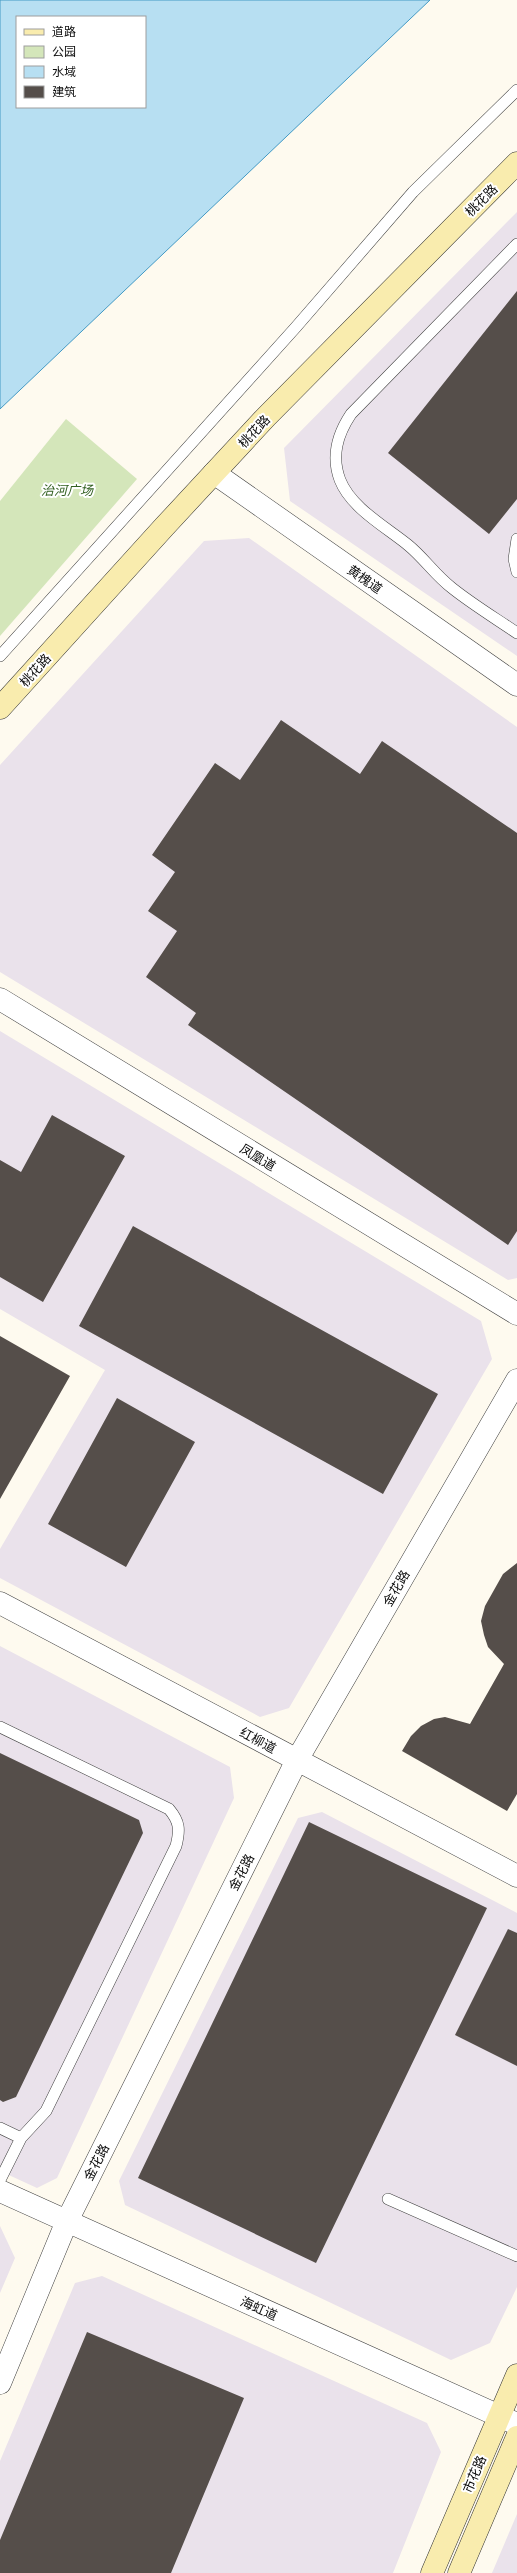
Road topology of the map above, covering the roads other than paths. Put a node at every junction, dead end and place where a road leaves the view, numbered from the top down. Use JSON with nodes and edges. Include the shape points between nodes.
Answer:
{"nodes":[{"id":1,"x":517,"y":90,"type":"edge"},
{"id":2,"x":517,"y":163,"type":"edge"},
{"id":3,"x":517,"y":244,"type":"edge"},
{"id":4,"x":214,"y":473,"type":"junction"},
{"id":5,"x":517,"y":539,"type":"edge"},
{"id":6,"x":517,"y":572,"type":"edge"},
{"id":7,"x":517,"y":633,"type":"edge"},
{"id":8,"x":0,"y":656,"type":"edge"},
{"id":9,"x":517,"y":685,"type":"edge"},
{"id":10,"x":0,"y":708,"type":"edge"},
{"id":11,"x":0,"y":1000,"type":"edge"},
{"id":12,"x":517,"y":1314,"type":"edge"},
{"id":13,"x":517,"y":1380,"type":"edge"},
{"id":14,"x":0,"y":1603,"type":"edge"},
{"id":15,"x":0,"y":1727,"type":"edge"},
{"id":16,"x":297,"y":1760,"type":"junction"},
{"id":17,"x":517,"y":1876,"type":"edge"},
{"id":18,"x":0,"y":2128,"type":"edge"},
{"id":19,"x":22,"y":2138,"type":"junction"},
{"id":20,"x":0,"y":2180,"type":"edge"},
{"id":21,"x":0,"y":2191,"type":"edge"},
{"id":22,"x":388,"y":2199,"type":"dead end"},
{"id":23,"x":67,"y":2221,"type":"junction"},
{"id":24,"x":517,"y":2256,"type":"edge"},
{"id":25,"x":517,"y":2375,"type":"edge"},
{"id":26,"x":0,"y":2383,"type":"edge"},
{"id":27,"x":508,"y":2420,"type":"edge"},
{"id":28,"x":517,"y":2437,"type":"edge"},
{"id":29,"x":432,"y":2573,"type":"edge"},
{"id":30,"x":459,"y":2573,"type":"edge"}],
"edges":[{"from":1,"to":8,"type":"lane","via":[[412,192],[291,333]]},
{"from":2,"to":4,"type":"main road","name":"桃花路"},
{"from":3,"to":7,"type":"lane","via":[[351,414],[340,429],[336,443],[340,481],[350,497],[414,549],[429,568],[452,588]]},
{"from":4,"to":9,"type":"street","name":"黄槐道"},
{"from":4,"to":10,"type":"main road","name":"桃花路"},
{"from":5,"to":6,"type":"lane","via":[[514,559]]},
{"from":11,"to":12,"type":"street","name":"凤凰道"},
{"from":13,"to":16,"type":"street","name":"金花路"},
{"from":14,"to":16,"type":"street","name":"红柳道"},
{"from":15,"to":19,"type":"lane","via":[[169,1809],[178,1819],[180,1832],[176,1846],[46,2111]]},
{"from":16,"to":17,"type":"street","name":"红柳道"},
{"from":16,"to":23,"type":"street","name":"金花路"},
{"from":18,"to":19,"type":"lane"},
{"from":19,"to":20,"type":"lane"},
{"from":21,"to":23,"type":"street","name":"海虹道"},
{"from":22,"to":24,"type":"lane"},
{"from":23,"to":26,"type":"street","name":"金花路"},
{"from":23,"to":27,"type":"street","name":"海虹道"},
{"from":25,"to":27,"type":"main road","name":"市花路"},
{"from":27,"to":29,"type":"main road","name":"市花路"},
{"from":28,"to":30,"type":"main road","name":"市花路"}]}
